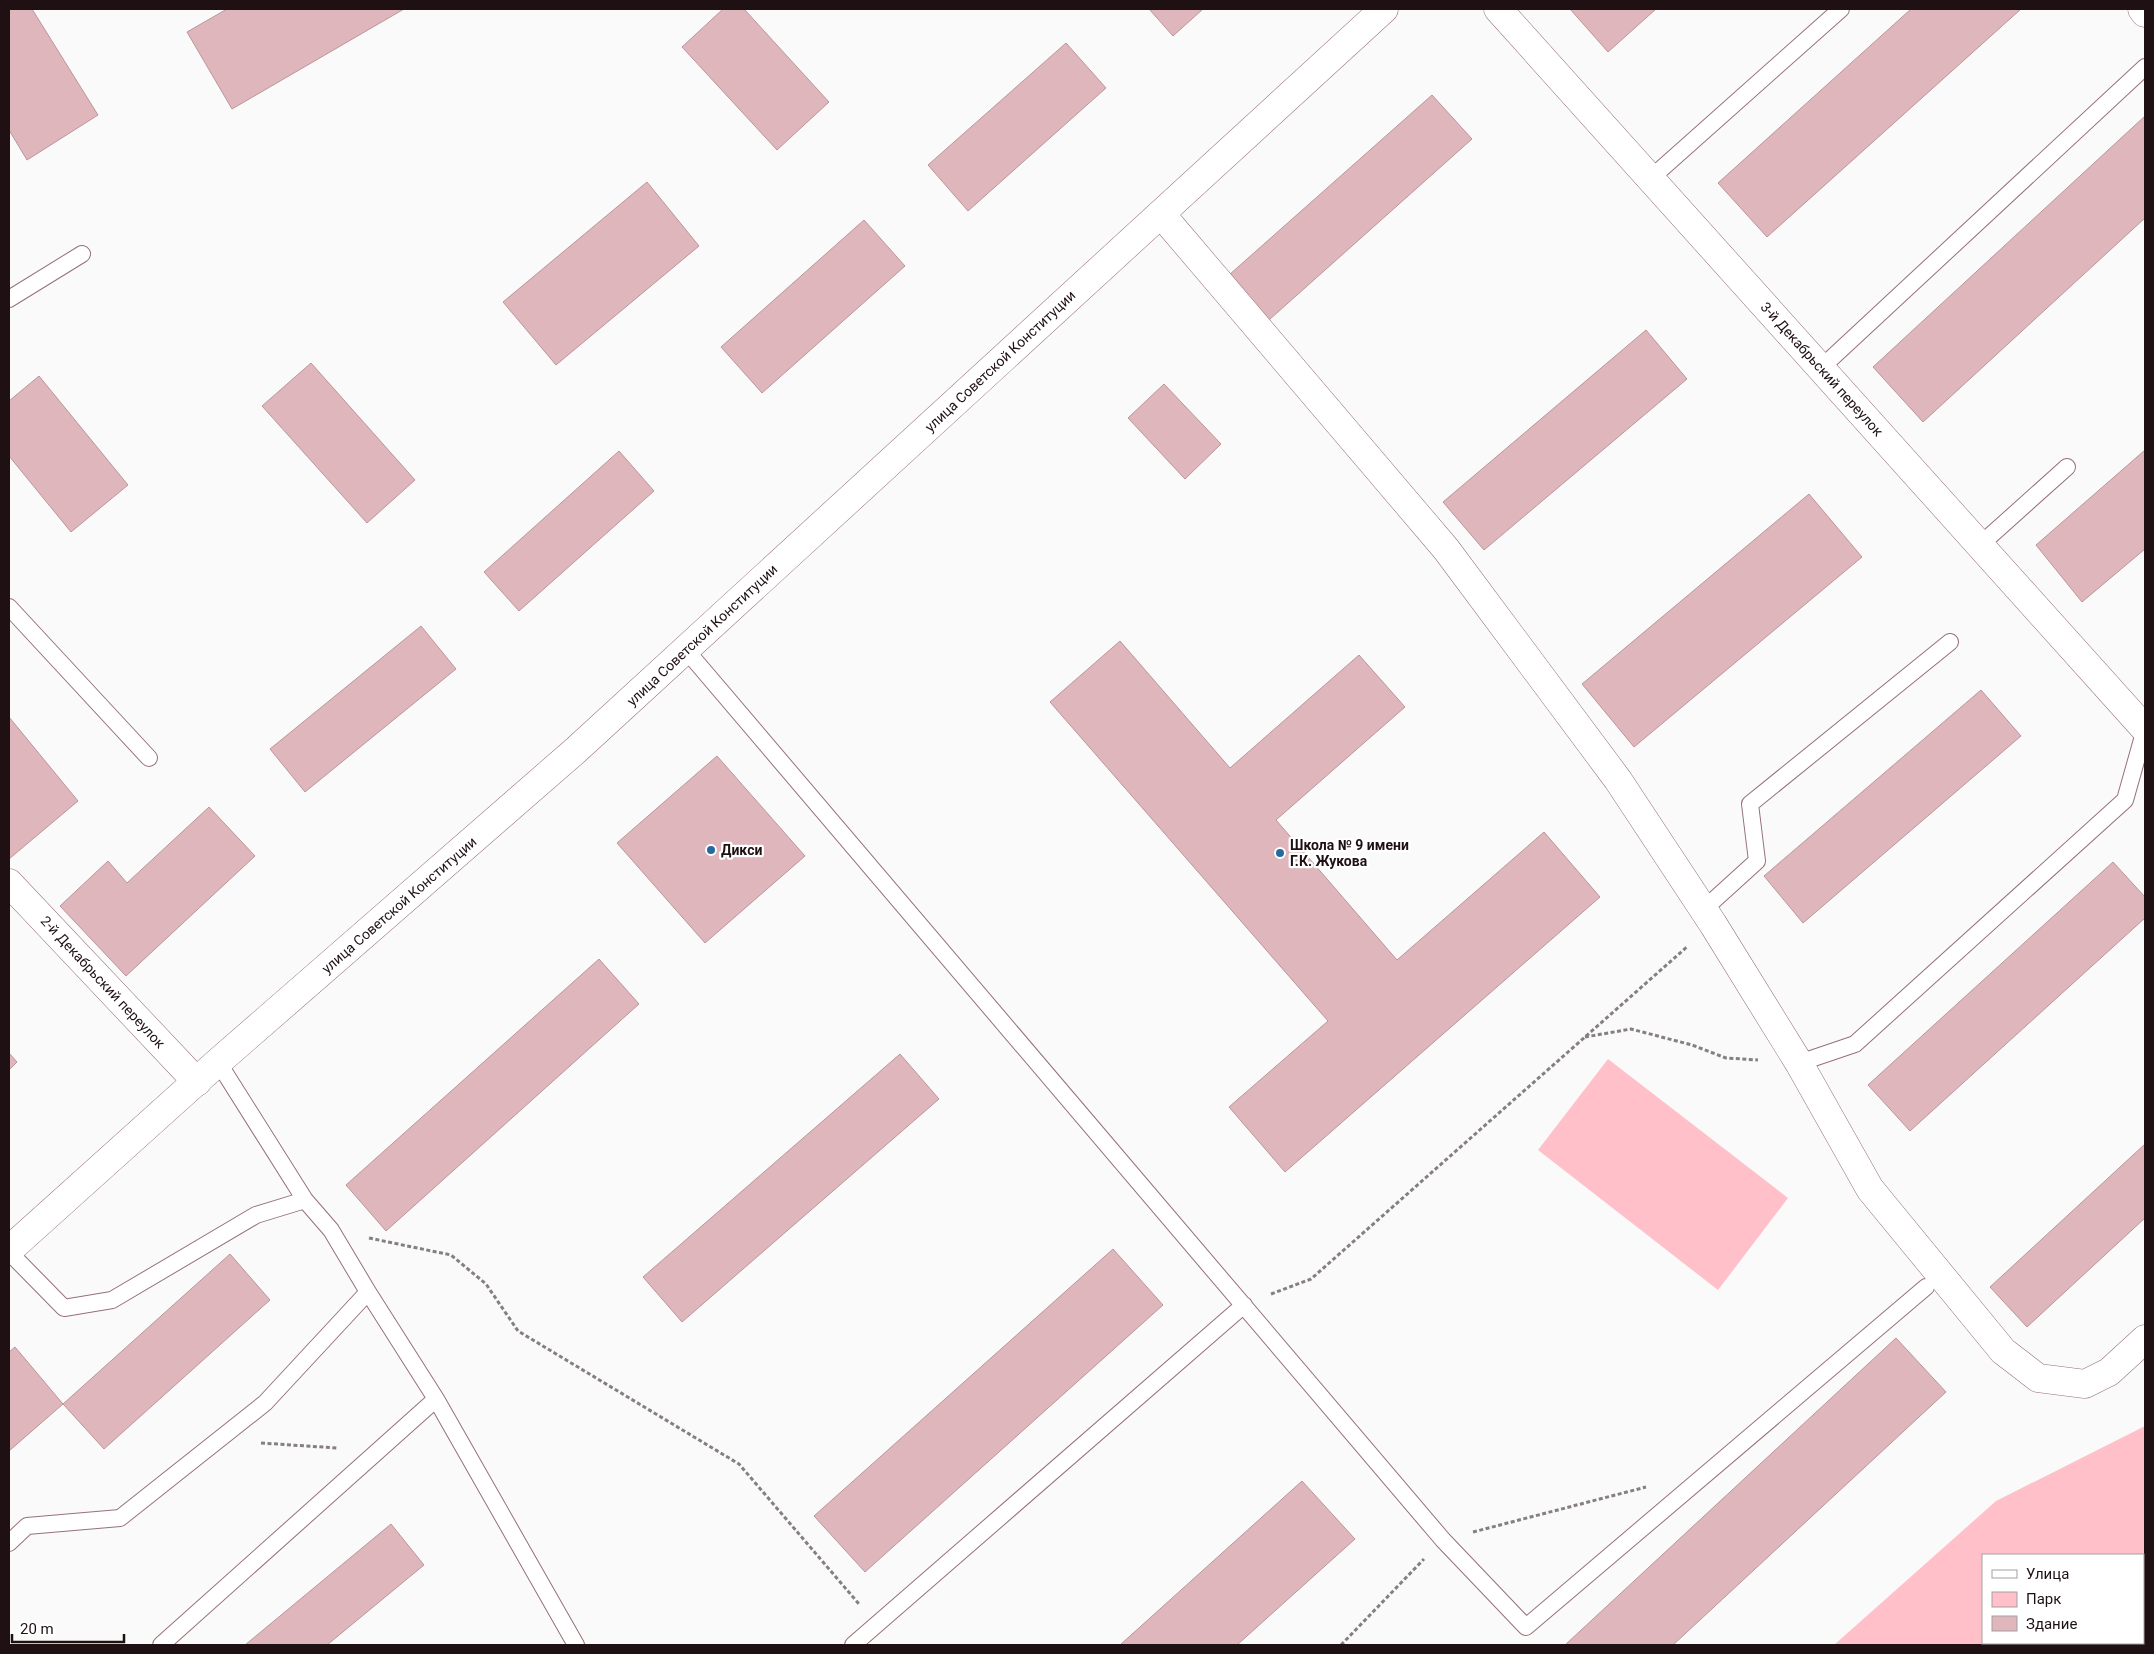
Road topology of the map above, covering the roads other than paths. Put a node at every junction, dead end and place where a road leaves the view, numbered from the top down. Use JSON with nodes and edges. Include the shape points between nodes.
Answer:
{"nodes":[{"id":1,"x":1384,"y":9,"type":"edge"},
{"id":2,"x":1498,"y":9,"type":"edge"},
{"id":3,"x":1841,"y":9,"type":"edge"},
{"id":4,"x":2142,"y":9,"type":"edge"},
{"id":5,"x":2145,"y":12,"type":"edge"},
{"id":6,"x":2145,"y":67,"type":"edge"},
{"id":7,"x":1650,"y":179,"type":"junction"},
{"id":8,"x":1161,"y":214,"type":"junction"},
{"id":9,"x":82,"y":254,"type":"dead end"},
{"id":10,"x":9,"y":298,"type":"edge"},
{"id":11,"x":1821,"y":368,"type":"junction"},
{"id":12,"x":2067,"y":467,"type":"dead end"},
{"id":13,"x":1980,"y":545,"type":"junction"},
{"id":14,"x":9,"y":607,"type":"edge"},
{"id":15,"x":1950,"y":642,"type":"dead end"},
{"id":16,"x":686,"y":650,"type":"junction"},
{"id":17,"x":2145,"y":729,"type":"edge"},
{"id":18,"x":148,"y":758,"type":"dead end"},
{"id":19,"x":9,"y":883,"type":"edge"},
{"id":20,"x":1708,"y":917,"type":"junction"},
{"id":21,"x":218,"y":1062,"type":"junction"},
{"id":22,"x":1799,"y":1063,"type":"junction"},
{"id":23,"x":197,"y":1082,"type":"junction"},
{"id":24,"x":305,"y":1200,"type":"junction"},
{"id":25,"x":9,"y":1251,"type":"edge"},
{"id":26,"x":1926,"y":1287,"type":"dead end"},
{"id":27,"x":368,"y":1292,"type":"junction"},
{"id":28,"x":1244,"y":1304,"type":"junction"},
{"id":29,"x":2145,"y":1338,"type":"edge"},
{"id":30,"x":436,"y":1399,"type":"junction"},
{"id":31,"x":9,"y":1543,"type":"edge"},
{"id":32,"x":161,"y":1645,"type":"edge"},
{"id":33,"x":576,"y":1645,"type":"edge"},
{"id":34,"x":853,"y":1645,"type":"edge"}],
"edges":[{"from":1,"to":8,"type":"street","name":"улица Советской Конституции"},
{"from":2,"to":7,"type":"street","name":"3-й Декабрьский переулок"},
{"from":3,"to":7,"type":"lane"},
{"from":4,"to":5,"type":"street"},
{"from":6,"to":11,"type":"lane"},
{"from":7,"to":11,"type":"street","name":"3-й Декабрьский переулок"},
{"from":8,"to":16,"type":"street","name":"улица Советской Конституции"},
{"from":8,"to":20,"type":"street","via":[[1446,549],[1618,780]]},
{"from":9,"to":10,"type":"lane"},
{"from":11,"to":13,"type":"street","name":"3-й Декабрьский переулок"},
{"from":12,"to":13,"type":"lane"},
{"from":13,"to":17,"type":"street","name":"3-й Декабрьский переулок"},
{"from":14,"to":18,"type":"lane"},
{"from":15,"to":20,"type":"lane","via":[[1750,804],[1757,861]]},
{"from":16,"to":21,"type":"street","name":"улица Советской Конституции"},
{"from":16,"to":28,"type":"lane"},
{"from":17,"to":22,"type":"lane","via":[[2125,800],[1855,1044]]},
{"from":19,"to":23,"type":"street","name":"2-й Декабрьский переулок"},
{"from":20,"to":22,"type":"street"},
{"from":21,"to":23,"type":"street","name":"улица Советской Конституции"},
{"from":21,"to":24,"type":"lane"},
{"from":22,"to":29,"type":"street","via":[[1870,1189],[2003,1351],[2038,1378],[2085,1384],[2109,1372]]},
{"from":23,"to":25,"type":"street","name":"улица Советской Конституции"},
{"from":24,"to":25,"type":"lane","via":[[256,1215],[112,1300],[64,1308]]},
{"from":24,"to":27,"type":"lane","via":[[331,1230]]},
{"from":26,"to":28,"type":"lane","via":[[1526,1627],[1443,1540]]},
{"from":27,"to":30,"type":"lane"},
{"from":27,"to":31,"type":"lane","via":[[265,1403],[120,1518],[27,1526]]},
{"from":28,"to":34,"type":"lane"},
{"from":30,"to":32,"type":"lane"},
{"from":30,"to":33,"type":"lane"}]}
